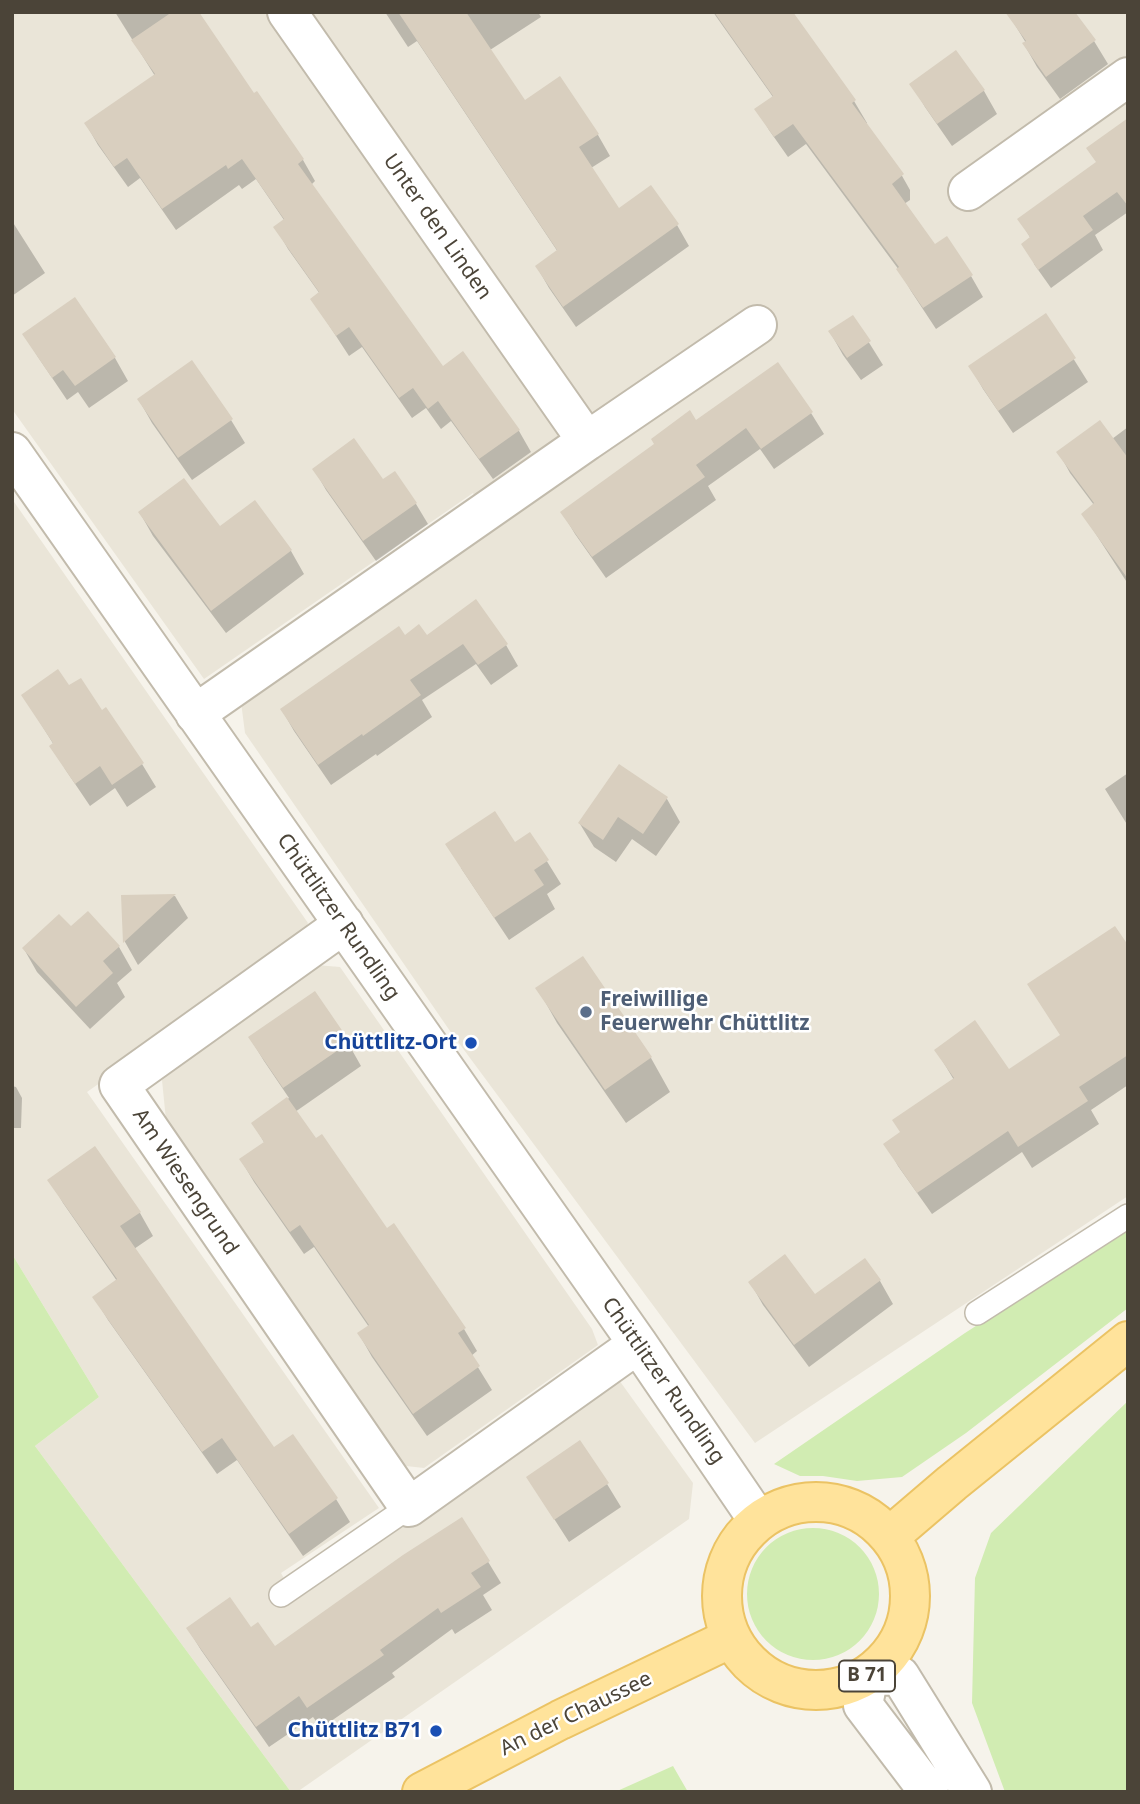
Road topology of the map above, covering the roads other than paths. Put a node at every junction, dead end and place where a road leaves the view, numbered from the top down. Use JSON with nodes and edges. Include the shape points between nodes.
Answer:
{"nodes":[{"id":1,"x":287,"y":12,"type":"edge"},
{"id":2,"x":1128,"y":77,"type":"edge"},
{"id":3,"x":968,"y":191,"type":"dead end"},
{"id":4,"x":757,"y":325,"type":"dead end"},
{"id":5,"x":587,"y":441,"type":"junction"},
{"id":6,"x":12,"y":452,"type":"edge"},
{"id":7,"x":195,"y":714,"type":"junction"},
{"id":8,"x":344,"y":924,"type":"junction"},
{"id":9,"x":1128,"y":1216,"type":"edge"},
{"id":10,"x":977,"y":1313,"type":"dead end"},
{"id":11,"x":1128,"y":1341,"type":"edge"},
{"id":12,"x":638,"y":1344,"type":"junction"},
{"id":13,"x":409,"y":1507,"type":"junction"},
{"id":14,"x":758,"y":1520,"type":"junction"},
{"id":15,"x":890,"y":1536,"type":"junction"},
{"id":16,"x":281,"y":1595,"type":"dead end"},
{"id":17,"x":731,"y":1638,"type":"junction"},
{"id":18,"x":869,"y":1675,"type":"junction"},
{"id":19,"x":422,"y":1792,"type":"edge"},
{"id":20,"x":929,"y":1792,"type":"edge"},
{"id":21,"x":972,"y":1792,"type":"edge"}],
"edges":[{"from":1,"to":5,"type":"street","name":"Unter den Linden"},
{"from":2,"to":3,"type":"street"},
{"from":4,"to":5,"type":"street"},
{"from":5,"to":7,"type":"street"},
{"from":6,"to":7,"type":"street","name":"Chüttlitzer Rundling"},
{"from":7,"to":8,"type":"street","name":"Chüttlitzer Rundling"},
{"from":8,"to":12,"type":"street","name":"Chüttlitzer Rundling"},
{"from":8,"to":13,"type":"street","name":"Am Wiesengrund","via":[[119,1085]]},
{"from":9,"to":10,"type":"lane"},
{"from":11,"to":15,"type":"main road"},
{"from":12,"to":13,"type":"street"},
{"from":12,"to":14,"type":"street","name":"Chüttlitzer Rundling"},
{"from":13,"to":16,"type":"lane"},
{"from":14,"to":15,"type":"main road","number":"B 71","via":[[800,1502],[825,1501],[870,1518]]},
{"from":14,"to":17,"type":"main road","number":"B 71","via":[[736,1546],[724,1574],[722,1604]]},
{"from":15,"to":18,"type":"main road","number":"B 71","via":[[910,1581],[910,1607],[904,1633]]},
{"from":17,"to":18,"type":"main road","number":"B 71","via":[[754,1667],[790,1687],[833,1689]]},
{"from":17,"to":19,"type":"main road","name":"An der Chaussee"},
{"from":18,"to":20,"type":"street","via":[[863,1705]]},
{"from":18,"to":21,"type":"street","via":[[900,1676]]}]}
